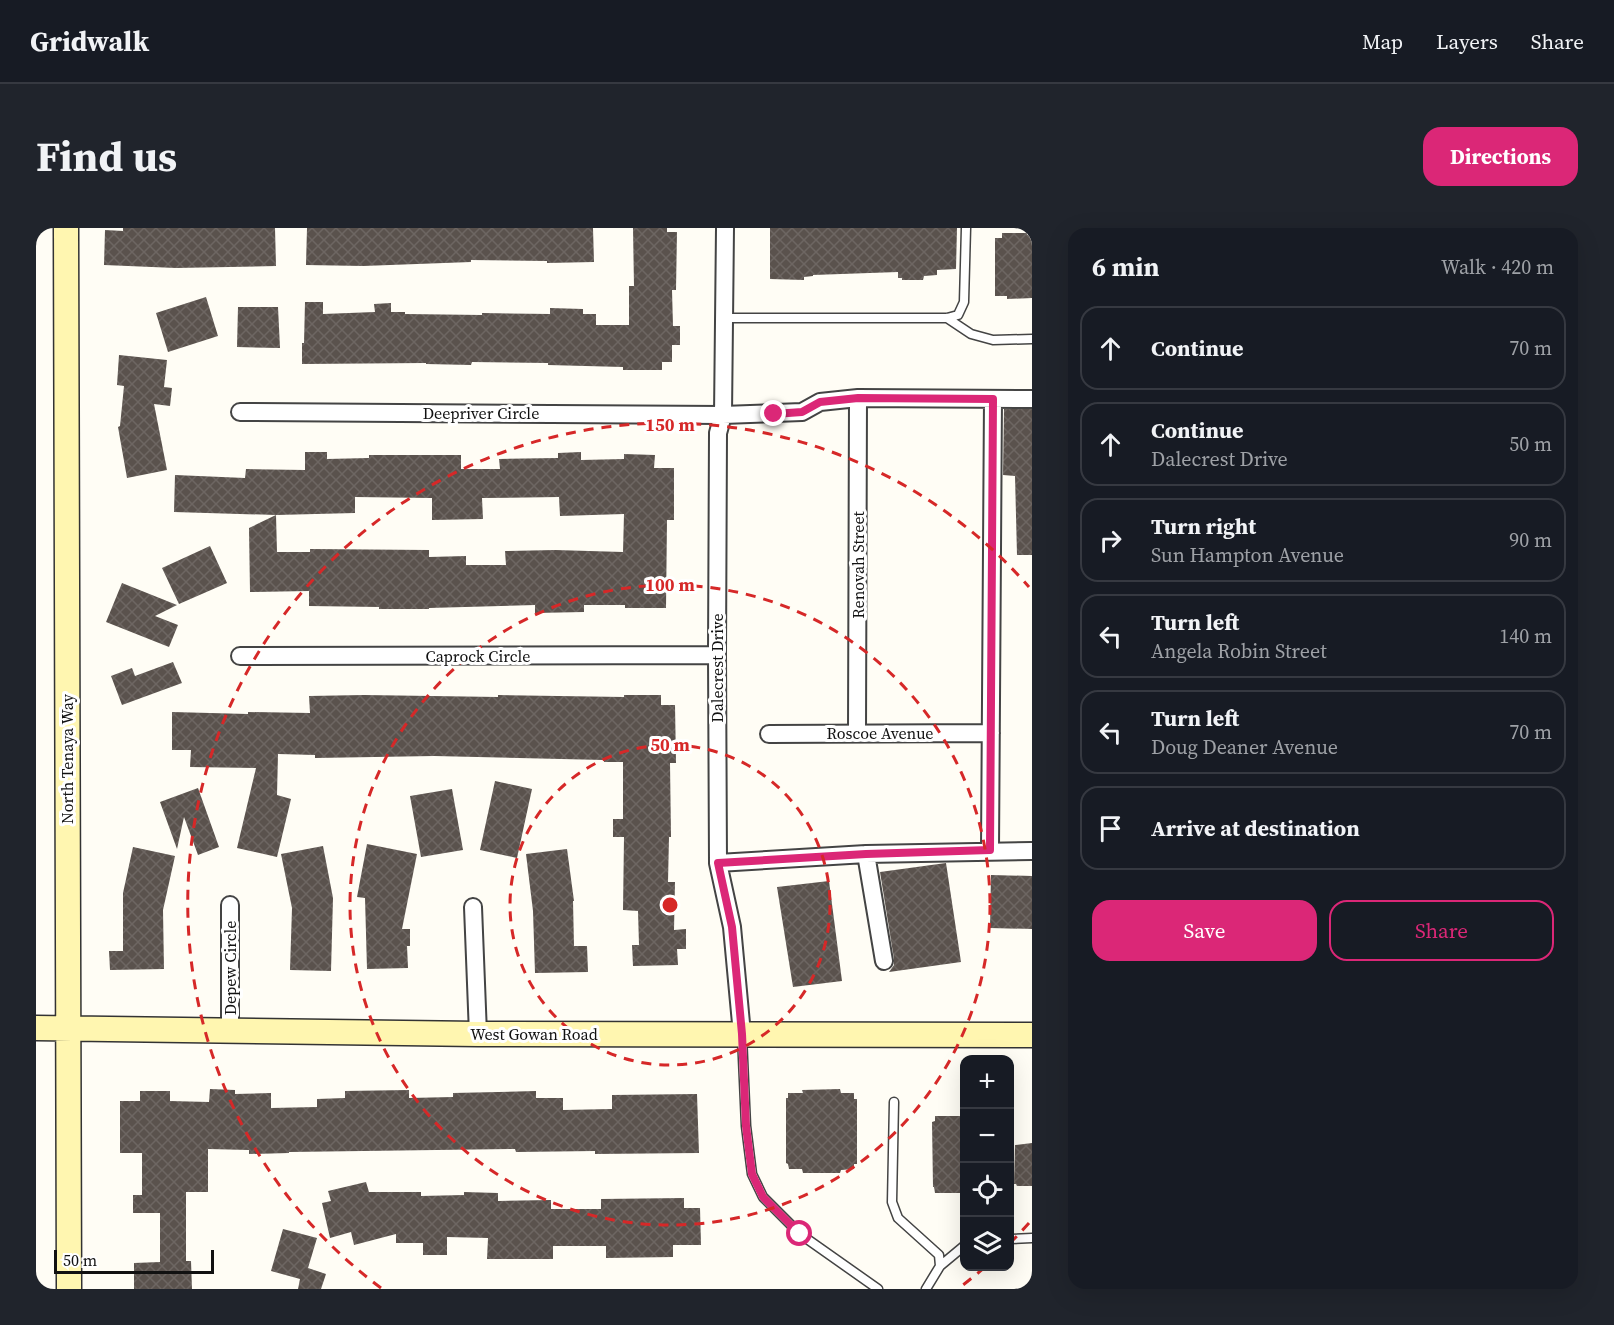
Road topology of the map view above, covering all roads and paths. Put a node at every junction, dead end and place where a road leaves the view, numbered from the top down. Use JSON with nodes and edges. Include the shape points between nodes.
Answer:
{"nodes":[{"id":1,"x":66,"y":228,"type":"edge"},
{"id":2,"x":725,"y":228,"type":"edge"},
{"id":3,"x":966,"y":228,"type":"edge"},
{"id":4,"x":724,"y":318,"type":"junction"},
{"id":5,"x":947,"y":318,"type":"junction"},
{"id":6,"x":1032,"y":339,"type":"edge"},
{"id":7,"x":858,"y":398,"type":"junction"},
{"id":8,"x":993,"y":399,"type":"junction"},
{"id":9,"x":1032,"y":399,"type":"edge"},
{"id":10,"x":240,"y":412,"type":"dead end"},
{"id":11,"x":723,"y":415,"type":"junction"},
{"id":12,"x":717,"y":655,"type":"junction"},
{"id":13,"x":240,"y":656,"type":"dead end"},
{"id":14,"x":857,"y":733,"type":"junction"},
{"id":15,"x":991,"y":733,"type":"junction"},
{"id":16,"x":769,"y":734,"type":"dead end"},
{"id":17,"x":990,"y":850,"type":"junction"},
{"id":18,"x":1032,"y":851,"type":"edge"},
{"id":19,"x":866,"y":854,"type":"junction"},
{"id":20,"x":718,"y":863,"type":"junction"},
{"id":21,"x":230,"y":905,"type":"dead end"},
{"id":22,"x":473,"y":907,"type":"dead end"},
{"id":23,"x":884,"y":960,"type":"dead end"},
{"id":24,"x":36,"y":1028,"type":"edge"},
{"id":25,"x":68,"y":1028,"type":"junction"},
{"id":26,"x":230,"y":1031,"type":"junction"},
{"id":27,"x":478,"y":1034,"type":"junction"},
{"id":28,"x":742,"y":1034,"type":"junction"},
{"id":29,"x":1032,"y":1035,"type":"edge"},
{"id":30,"x":894,"y":1102,"type":"dead end"},
{"id":31,"x":1032,"y":1238,"type":"edge"},
{"id":32,"x":1014,"y":1239,"type":"edge"},
{"id":33,"x":960,"y":1249,"type":"edge"},
{"id":34,"x":940,"y":1266,"type":"junction"},
{"id":35,"x":69,"y":1289,"type":"edge"},
{"id":36,"x":878,"y":1289,"type":"edge"},
{"id":37,"x":926,"y":1289,"type":"edge"}],
"edges":[{"from":1,"to":25,"type":"main road","name":"North Tenaya Way"},
{"from":2,"to":4,"type":"street","name":"Dalecrest Drive"},
{"from":3,"to":5,"type":"lane","via":[[964,302],[958,315]]},
{"from":4,"to":5,"type":"lane"},
{"from":4,"to":11,"type":"street","name":"Dalecrest Drive"},
{"from":5,"to":6,"type":"lane","via":[[970,334],[993,340]]},
{"from":7,"to":8,"type":"street","name":"Deepriver Circle"},
{"from":7,"to":11,"type":"street","name":"Deepriver Circle","via":[[820,402],[802,412]]},
{"from":7,"to":14,"type":"street","name":"Renovah Street"},
{"from":8,"to":9,"type":"street","name":"Deepriver Circle"},
{"from":8,"to":15,"type":"street"},
{"from":10,"to":11,"type":"street","name":"Deepriver Circle"},
{"from":11,"to":12,"type":"street","name":"Dalecrest Drive","via":[[718,433]]},
{"from":12,"to":13,"type":"street","name":"Caprock Circle"},
{"from":12,"to":20,"type":"street","name":"Dalecrest Drive"},
{"from":14,"to":15,"type":"street","name":"Roscoe Avenue"},
{"from":14,"to":16,"type":"street","name":"Roscoe Avenue"},
{"from":15,"to":17,"type":"street"},
{"from":17,"to":18,"type":"street"},
{"from":17,"to":19,"type":"street"},
{"from":19,"to":20,"type":"street"},
{"from":19,"to":23,"type":"street"},
{"from":20,"to":28,"type":"street","name":"Dalecrest Drive","via":[[732,927]]},
{"from":21,"to":26,"type":"street","name":"Depew Circle"},
{"from":22,"to":27,"type":"street"},
{"from":24,"to":25,"type":"main road","name":"West Gowan Road"},
{"from":25,"to":26,"type":"main road","name":"West Gowan Road"},
{"from":25,"to":35,"type":"main road","name":"North Tenaya Way"},
{"from":26,"to":27,"type":"main road","name":"West Gowan Road"},
{"from":27,"to":28,"type":"main road","name":"West Gowan Road"},
{"from":28,"to":29,"type":"main road","name":"West Gowan Road"},
{"from":28,"to":36,"type":"lane","via":[[752,1174],[763,1197],[800,1234]]},
{"from":30,"to":34,"type":"lane","via":[[892,1202],[898,1218],[939,1255]]},
{"from":31,"to":32,"type":"lane"},
{"from":33,"to":34,"type":"lane"},
{"from":34,"to":37,"type":"lane"}]}
